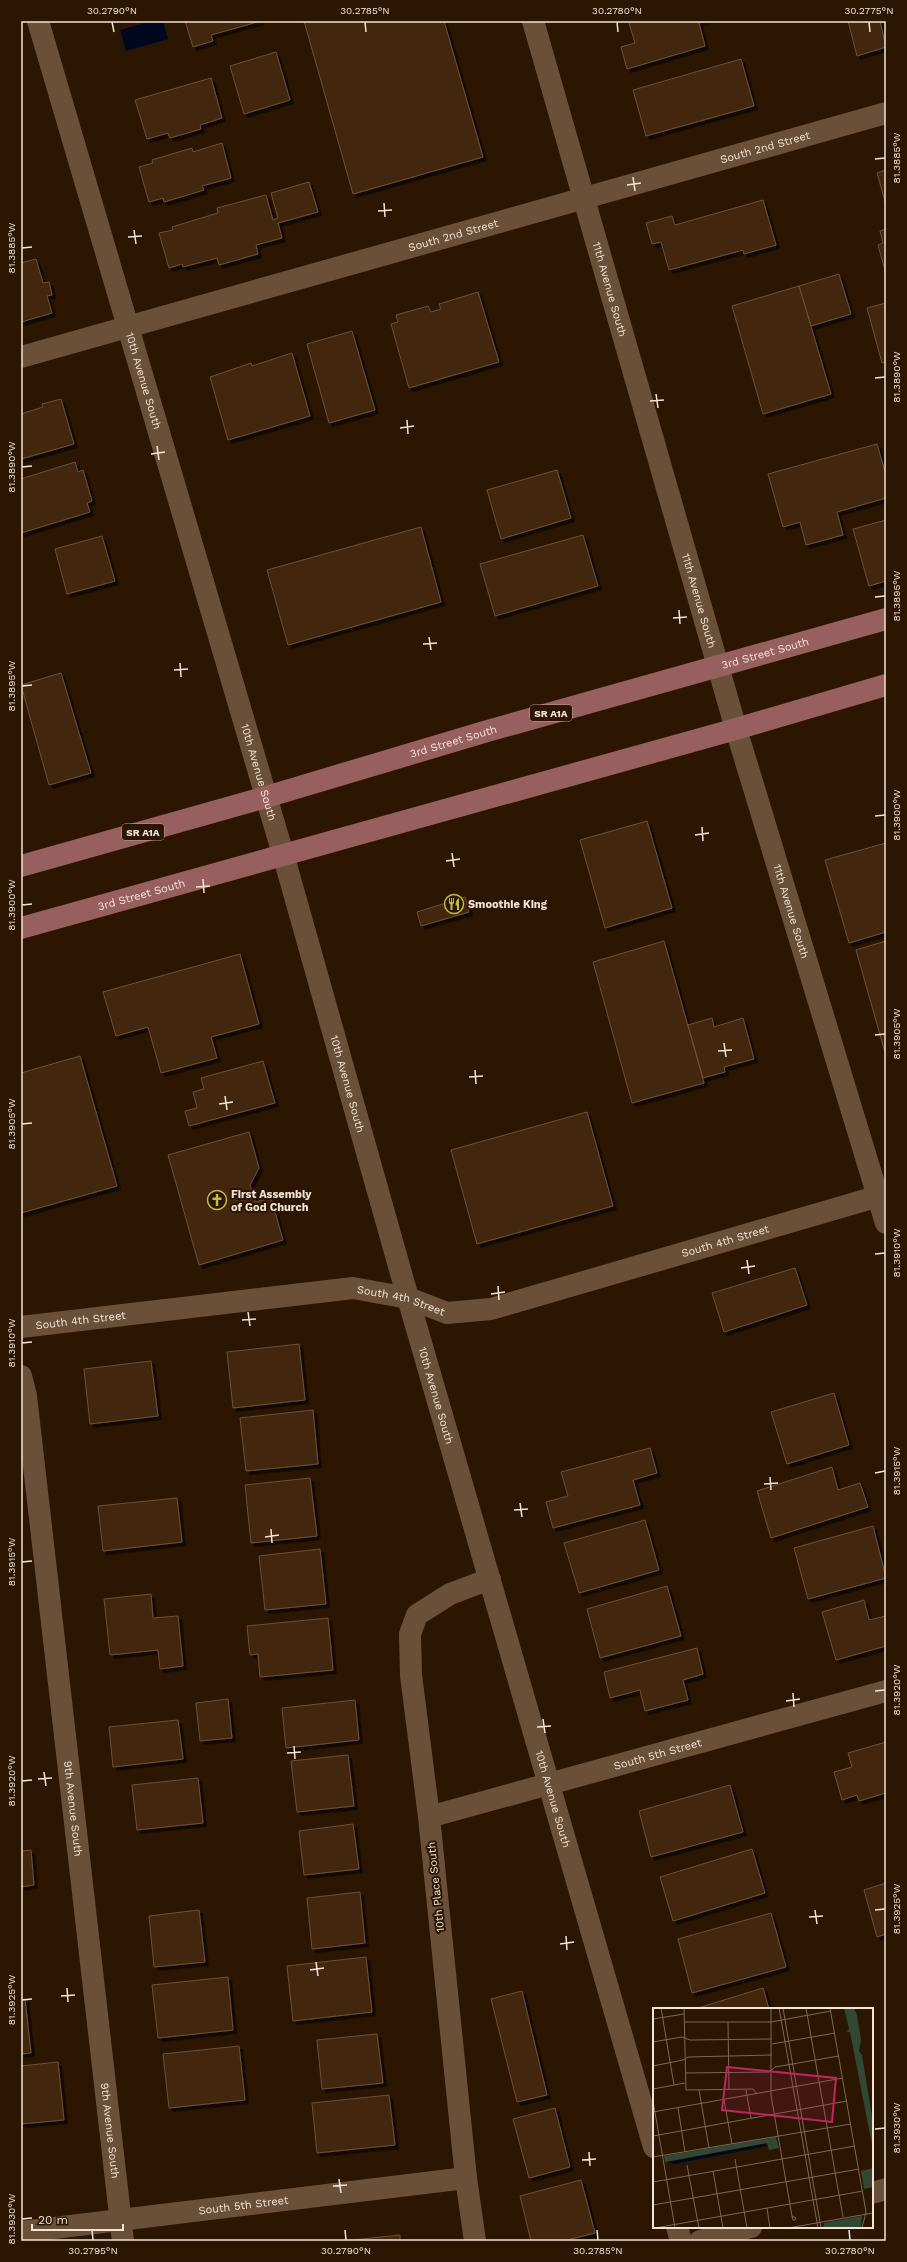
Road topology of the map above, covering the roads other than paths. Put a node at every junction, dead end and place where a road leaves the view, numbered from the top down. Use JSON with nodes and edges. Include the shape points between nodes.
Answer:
{"nodes":[{"id":1,"x":38,"y":21,"type":"edge"},
{"id":2,"x":533,"y":21,"type":"edge"},
{"id":3,"x":886,"y":113,"type":"edge"},
{"id":4,"x":585,"y":197,"type":"junction"},
{"id":5,"x":126,"y":328,"type":"junction"},
{"id":6,"x":21,"y":357,"type":"edge"},
{"id":7,"x":886,"y":619,"type":"edge"},
{"id":8,"x":718,"y":666,"type":"junction"},
{"id":9,"x":886,"y":685,"type":"edge"},
{"id":10,"x":736,"y":729,"type":"junction"},
{"id":11,"x":266,"y":797,"type":"junction"},
{"id":12,"x":283,"y":854,"type":"junction"},
{"id":13,"x":21,"y":866,"type":"edge"},
{"id":14,"x":21,"y":928,"type":"edge"},
{"id":15,"x":882,"y":1195,"type":"edge"},
{"id":16,"x":886,"y":1223,"type":"edge"},
{"id":17,"x":408,"y":1298,"type":"junction"},
{"id":18,"x":21,"y":1327,"type":"edge"},
{"id":19,"x":21,"y":1376,"type":"edge"},
{"id":20,"x":490,"y":1579,"type":"junction"},
{"id":21,"x":886,"y":1691,"type":"edge"},
{"id":22,"x":549,"y":1784,"type":"junction"},
{"id":23,"x":429,"y":1817,"type":"junction"},
{"id":24,"x":653,"y":2144,"type":"edge"},
{"id":25,"x":466,"y":2178,"type":"junction"},
{"id":26,"x":886,"y":2189,"type":"edge"},
{"id":27,"x":873,"y":2193,"type":"edge"},
{"id":28,"x":677,"y":2228,"type":"edge"},
{"id":29,"x":747,"y":2228,"type":"edge"},
{"id":30,"x":121,"y":2231,"type":"edge"},
{"id":31,"x":21,"y":2232,"type":"edge"},
{"id":32,"x":475,"y":2241,"type":"edge"},
{"id":33,"x":681,"y":2241,"type":"edge"},
{"id":34,"x":700,"y":2241,"type":"edge"}],
"edges":[{"from":1,"to":5,"type":"street","name":"10th Avenue South"},
{"from":2,"to":4,"type":"street","name":"11th Avenue South"},
{"from":3,"to":4,"type":"street","name":"South 2nd Street"},
{"from":4,"to":5,"type":"street","name":"South 2nd Street"},
{"from":4,"to":8,"type":"street","name":"11th Avenue South"},
{"from":5,"to":6,"type":"street","name":"South 2nd Street"},
{"from":5,"to":11,"type":"street","name":"10th Avenue South"},
{"from":7,"to":8,"type":"main road","name":"3rd Street South","number":"SR A1A"},
{"from":8,"to":10,"type":"street","name":"11th Avenue South"},
{"from":8,"to":11,"type":"main road","name":"3rd Street South","number":"SR A1A"},
{"from":9,"to":10,"type":"main road","name":"3rd Street South"},
{"from":10,"to":12,"type":"main road","name":"3rd Street South"},
{"from":10,"to":15,"type":"street","name":"11th Avenue South"},
{"from":11,"to":12,"type":"street","name":"10th Avenue South"},
{"from":11,"to":13,"type":"main road","name":"3rd Street South","number":"SR A1A"},
{"from":12,"to":14,"type":"main road","name":"3rd Street South"},
{"from":12,"to":17,"type":"street","name":"10th Avenue South"},
{"from":15,"to":16,"type":"street","name":"11th Avenue South"},
{"from":15,"to":17,"type":"street","name":"South 4th Street","via":[[491,1309],[447,1312]]},
{"from":17,"to":18,"type":"street","name":"South 4th Street","via":[[353,1288]]},
{"from":17,"to":20,"type":"street","name":"10th Avenue South"},
{"from":19,"to":30,"type":"street","name":"9th Avenue South","via":[[26,1396]]},
{"from":20,"to":22,"type":"street","name":"10th Avenue South"},
{"from":20,"to":23,"type":"street","name":"10th Place South","via":[[450,1594],[417,1615],[410,1634],[411,1675]]},
{"from":21,"to":22,"type":"street","name":"South 5th Street"},
{"from":22,"to":23,"type":"street","name":"South 5th Street"},
{"from":22,"to":24,"type":"street","name":"10th Avenue South"},
{"from":23,"to":25,"type":"street","name":"10th Place South"},
{"from":25,"to":30,"type":"street","name":"South 5th Street"},
{"from":25,"to":32,"type":"street","name":"10th Place South"},
{"from":26,"to":27,"type":"street"},
{"from":28,"to":33,"type":"street"},
{"from":29,"to":34,"type":"street"},
{"from":30,"to":31,"type":"street","name":"South 5th Street"}]}
